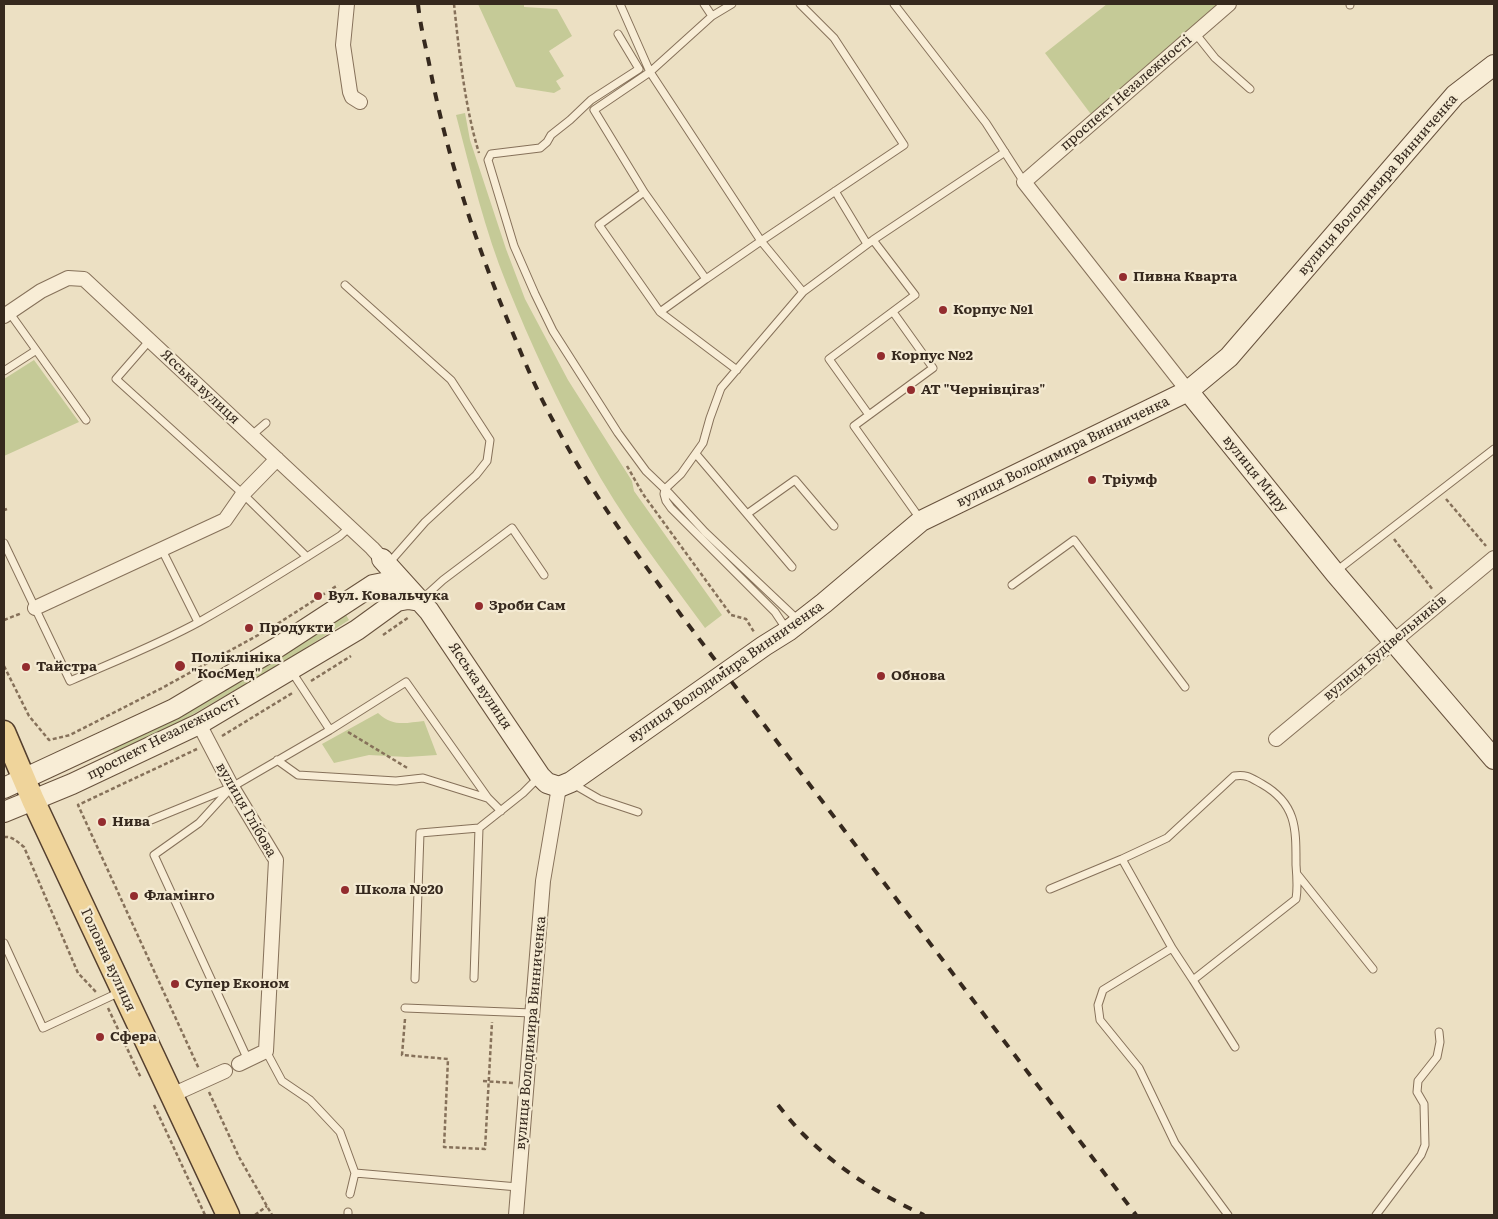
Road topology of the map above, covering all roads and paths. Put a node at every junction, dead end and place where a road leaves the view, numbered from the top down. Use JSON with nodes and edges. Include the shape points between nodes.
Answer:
{"nodes":[{"id":1,"x":347,"y":4,"type":"edge"},
{"id":2,"x":454,"y":4,"type":"edge"},
{"id":3,"x":620,"y":4,"type":"edge"},
{"id":4,"x":704,"y":4,"type":"edge"},
{"id":5,"x":732,"y":4,"type":"edge"},
{"id":6,"x":800,"y":4,"type":"edge"},
{"id":7,"x":894,"y":4,"type":"edge"},
{"id":8,"x":1229,"y":4,"type":"edge"},
{"id":9,"x":712,"y":16,"type":"junction"},
{"id":10,"x":1195,"y":33,"type":"junction"},
{"id":11,"x":618,"y":34,"type":"dead end"},
{"id":12,"x":1494,"y":65,"type":"edge"},
{"id":13,"x":650,"y":72,"type":"junction"},
{"id":14,"x":1250,"y":88,"type":"dead end"},
{"id":15,"x":360,"y":102,"type":"dead end"},
{"id":16,"x":475,"y":140,"type":"dead end"},
{"id":17,"x":1005,"y":152,"type":"junction"},
{"id":18,"x":1024,"y":182,"type":"junction"},
{"id":19,"x":835,"y":191,"type":"junction"},
{"id":20,"x":644,"y":192,"type":"junction"},
{"id":21,"x":761,"y":241,"type":"junction"},
{"id":22,"x":870,"y":242,"type":"junction"},
{"id":23,"x":706,"y":280,"type":"junction"},
{"id":24,"x":346,"y":285,"type":"dead end"},
{"id":25,"x":803,"y":292,"type":"junction"},
{"id":26,"x":660,"y":312,"type":"junction"},
{"id":27,"x":893,"y":312,"type":"junction"},
{"id":28,"x":6,"y":314,"type":"edge"},
{"id":29,"x":150,"y":340,"type":"junction"},
{"id":30,"x":35,"y":351,"type":"junction"},
{"id":31,"x":737,"y":370,"type":"junction"},
{"id":32,"x":4,"y":371,"type":"edge"},
{"id":33,"x":1188,"y":392,"type":"junction"},
{"id":34,"x":868,"y":415,"type":"junction"},
{"id":35,"x":86,"y":420,"type":"dead end"},
{"id":36,"x":266,"y":423,"type":"dead end"},
{"id":37,"x":252,"y":435,"type":"junction"},
{"id":38,"x":1494,"y":449,"type":"edge"},
{"id":39,"x":696,"y":454,"type":"junction"},
{"id":40,"x":277,"y":459,"type":"junction"},
{"id":41,"x":624,"y":460,"type":"dead end"},
{"id":42,"x":665,"y":489,"type":"junction"},
{"id":43,"x":1440,"y":492,"type":"junction"},
{"id":44,"x":243,"y":494,"type":"junction"},
{"id":45,"x":747,"y":514,"type":"junction"},
{"id":46,"x":921,"y":521,"type":"junction"},
{"id":47,"x":834,"y":526,"type":"dead end"},
{"id":48,"x":350,"y":527,"type":"junction"},
{"id":49,"x":1388,"y":531,"type":"junction"},
{"id":50,"x":4,"y":543,"type":"edge"},
{"id":51,"x":162,"y":550,"type":"junction"},
{"id":52,"x":1491,"y":554,"type":"edge"},
{"id":53,"x":307,"y":556,"type":"junction"},
{"id":54,"x":384,"y":562,"type":"junction"},
{"id":55,"x":792,"y":567,"type":"dead end"},
{"id":56,"x":1335,"y":572,"type":"junction"},
{"id":57,"x":544,"y":575,"type":"dead end"},
{"id":58,"x":402,"y":582,"type":"junction"},
{"id":59,"x":339,"y":585,"type":"dead end"},
{"id":60,"x":374,"y":585,"type":"junction"},
{"id":61,"x":1012,"y":585,"type":"dead end"},
{"id":62,"x":420,"y":601,"type":"junction"},
{"id":63,"x":1441,"y":602,"type":"junction"},
{"id":64,"x":36,"y":608,"type":"junction"},
{"id":65,"x":4,"y":620,"type":"edge"},
{"id":66,"x":198,"y":622,"type":"junction"},
{"id":67,"x":794,"y":626,"type":"junction"},
{"id":68,"x":1394,"y":642,"type":"junction"},
{"id":69,"x":764,"y":646,"type":"junction"},
{"id":70,"x":4,"y":666,"type":"edge"},
{"id":71,"x":290,"y":670,"type":"junction"},
{"id":72,"x":1185,"y":687,"type":"dead end"},
{"id":73,"x":198,"y":724,"type":"junction"},
{"id":74,"x":330,"y":730,"type":"junction"},
{"id":75,"x":4,"y":732,"type":"edge"},
{"id":76,"x":1276,"y":739,"type":"dead end"},
{"id":77,"x":277,"y":760,"type":"junction"},
{"id":78,"x":1494,"y":760,"type":"edge"},
{"id":79,"x":540,"y":776,"type":"junction"},
{"id":80,"x":423,"y":778,"type":"junction"},
{"id":81,"x":14,"y":784,"type":"edge"},
{"id":82,"x":565,"y":785,"type":"junction"},
{"id":83,"x":232,"y":787,"type":"junction"},
{"id":84,"x":488,"y":798,"type":"junction"},
{"id":85,"x":33,"y":800,"type":"junction"},
{"id":86,"x":78,"y":805,"type":"dead end"},
{"id":87,"x":501,"y":811,"type":"junction"},
{"id":88,"x":4,"y":812,"type":"edge"},
{"id":89,"x":638,"y":812,"type":"dead end"},
{"id":90,"x":151,"y":820,"type":"dead end"},
{"id":91,"x":479,"y":828,"type":"junction"},
{"id":92,"x":4,"y":837,"type":"edge"},
{"id":93,"x":1122,"y":859,"type":"junction"},
{"id":94,"x":1296,"y":874,"type":"junction"},
{"id":95,"x":1050,"y":889,"type":"dead end"},
{"id":96,"x":4,"y":943,"type":"edge"},
{"id":97,"x":1172,"y":948,"type":"junction"},
{"id":98,"x":1374,"y":968,"type":"dead end"},
{"id":99,"x":474,"y":978,"type":"dead end"},
{"id":100,"x":415,"y":979,"type":"dead end"},
{"id":101,"x":1193,"y":980,"type":"junction"},
{"id":102,"x":113,"y":995,"type":"junction"},
{"id":103,"x":405,"y":1008,"type":"joint"},
{"id":104,"x":493,"y":1011,"type":"junction"},
{"id":105,"x":532,"y":1013,"type":"junction"},
{"id":106,"x":1439,"y":1032,"type":"dead end"},
{"id":107,"x":1235,"y":1047,"type":"dead end"},
{"id":108,"x":266,"y":1051,"type":"junction"},
{"id":109,"x":243,"y":1062,"type":"joint"},
{"id":110,"x":224,"y":1071,"type":"dead end"},
{"id":111,"x":142,"y":1080,"type":"dead end"},
{"id":112,"x":204,"y":1080,"type":"junction"},
{"id":113,"x":483,"y":1080,"type":"dead end"},
{"id":114,"x":489,"y":1081,"type":"junction"},
{"id":115,"x":527,"y":1084,"type":"junction"},
{"id":116,"x":161,"y":1096,"type":"junction"},
{"id":117,"x":355,"y":1173,"type":"junction"},
{"id":118,"x":518,"y":1187,"type":"junction"},
{"id":119,"x":350,"y":1194,"type":"dead end"},
{"id":120,"x":267,"y":1206,"type":"junction"},
{"id":121,"x":205,"y":1215,"type":"edge"},
{"id":122,"x":228,"y":1215,"type":"edge"},
{"id":123,"x":254,"y":1215,"type":"edge"},
{"id":124,"x":272,"y":1215,"type":"edge"},
{"id":125,"x":516,"y":1215,"type":"edge"},
{"id":126,"x":1228,"y":1215,"type":"edge"},
{"id":127,"x":1376,"y":1215,"type":"edge"}],
"edges":[{"from":1,"to":15,"type":"street","via":[[343,45],[350,92]]},
{"from":2,"to":16,"type":"path"},
{"from":3,"to":13,"type":"lane"},
{"from":4,"to":9,"type":"lane"},
{"from":5,"to":9,"type":"lane"},
{"from":6,"to":19,"type":"lane","via":[[834,38],[904,145]]},
{"from":7,"to":17,"type":"lane"},
{"from":8,"to":10,"type":"street","name":"проспект Незалежності"},
{"from":9,"to":13,"type":"lane"},
{"from":10,"to":14,"type":"lane","via":[[1215,58]]},
{"from":10,"to":18,"type":"street","name":"проспект Незалежності"},
{"from":11,"to":42,"type":"lane","via":[[639,68],[590,100],[540,148],[491,154],[488,160],[514,246],[554,330],[624,440],[646,471]]},
{"from":12,"to":33,"type":"main road","name":"вулиця Володимира Винниченка","via":[[1455,95],[1229,357]]},
{"from":13,"to":20,"type":"lane","via":[[594,110]]},
{"from":13,"to":21,"type":"lane"},
{"from":17,"to":18,"type":"lane"},
{"from":17,"to":22,"type":"lane"},
{"from":18,"to":33,"type":"street","name":"вулиця Миру"},
{"from":19,"to":21,"type":"lane"},
{"from":19,"to":22,"type":"lane"},
{"from":20,"to":23,"type":"lane"},
{"from":20,"to":26,"type":"lane","via":[[599,225]]},
{"from":21,"to":23,"type":"lane"},
{"from":21,"to":25,"type":"lane"},
{"from":22,"to":25,"type":"lane"},
{"from":22,"to":27,"type":"lane","via":[[915,295]]},
{"from":23,"to":26,"type":"lane"},
{"from":24,"to":54,"type":"lane","via":[[451,380],[490,440],[487,460],[476,475]]},
{"from":25,"to":31,"type":"lane"},
{"from":26,"to":31,"type":"lane"},
{"from":27,"to":34,"type":"lane","via":[[829,359]]},
{"from":27,"to":34,"type":"lane","via":[[933,368]]},
{"from":28,"to":29,"type":"street","name":"Ясська вулиця","via":[[68,278],[84,279]]},
{"from":28,"to":30,"type":"lane"},
{"from":29,"to":37,"type":"street","name":"Ясська вулиця"},
{"from":29,"to":44,"type":"lane","via":[[116,379]]},
{"from":30,"to":32,"type":"lane"},
{"from":30,"to":35,"type":"lane"},
{"from":31,"to":39,"type":"lane","via":[[722,388]]},
{"from":33,"to":46,"type":"main road","name":"вулиця Володимира Винниченка"},
{"from":33,"to":56,"type":"main road","name":"вулиця Миру"},
{"from":34,"to":46,"type":"lane","via":[[854,426]]},
{"from":36,"to":37,"type":"lane"},
{"from":37,"to":40,"type":"street","name":"Ясська вулиця"},
{"from":38,"to":43,"type":"lane"},
{"from":39,"to":42,"type":"lane"},
{"from":39,"to":45,"type":"lane"},
{"from":40,"to":44,"type":"street"},
{"from":40,"to":48,"type":"street","name":"Ясська вулиця"},
{"from":41,"to":69,"type":"path","via":[[643,494],[731,615],[746,619]]},
{"from":42,"to":67,"type":"lane"},
{"from":42,"to":67,"type":"lane","via":[[666,501],[671,508],[775,612]]},
{"from":43,"to":49,"type":"lane"},
{"from":43,"to":52,"type":"path"},
{"from":44,"to":51,"type":"street","via":[[225,520]]},
{"from":44,"to":53,"type":"lane"},
{"from":45,"to":47,"type":"lane","via":[[795,480]]},
{"from":45,"to":55,"type":"lane"},
{"from":46,"to":67,"type":"main road","name":"вулиця Володимира Винниченка"},
{"from":48,"to":53,"type":"lane"},
{"from":48,"to":54,"type":"street","name":"Ясська вулиця"},
{"from":49,"to":56,"type":"lane"},
{"from":49,"to":63,"type":"path"},
{"from":50,"to":64,"type":"lane"},
{"from":51,"to":64,"type":"street"},
{"from":51,"to":66,"type":"lane"},
{"from":52,"to":63,"type":"street","name":"вулиця Будівельників"},
{"from":53,"to":66,"type":"lane"},
{"from":54,"to":58,"type":"main road","name":"Ясська вулиця"},
{"from":54,"to":60,"type":"main road"},
{"from":56,"to":68,"type":"main road","name":"вулиця Миру"},
{"from":57,"to":62,"type":"lane","via":[[512,528]]},
{"from":58,"to":60,"type":"main road","name":"проспект Незалежності"},
{"from":58,"to":62,"type":"main road","name":"Ясська вулиця"},
{"from":59,"to":70,"type":"path","via":[[271,628],[70,735],[49,740],[29,716]]},
{"from":60,"to":81,"type":"main road","name":"проспект Незалежності","via":[[174,709]]},
{"from":61,"to":72,"type":"lane","via":[[1074,540]]},
{"from":62,"to":71,"type":"main road","name":"проспект Незалежності","via":[[397,601],[357,630]]},
{"from":62,"to":79,"type":"main road","name":"Ясська вулиця"},
{"from":63,"to":68,"type":"street","name":"вулиця Будівельників"},
{"from":64,"to":65,"type":"path"},
{"from":64,"to":66,"type":"lane","via":[[70,681],[144,650]]},
{"from":67,"to":69,"type":"main road","name":"вулиця Володимира Винниченка"},
{"from":68,"to":76,"type":"street","name":"вулиця Будівельників"},
{"from":68,"to":78,"type":"main road","name":"вулиця Миру"},
{"from":69,"to":82,"type":"main road","name":"вулиця Володимира Винниченка"},
{"from":71,"to":73,"type":"main road","name":"проспект Незалежності"},
{"from":71,"to":74,"type":"lane"},
{"from":73,"to":83,"type":"street","name":"вулиця Глібова"},
{"from":73,"to":85,"type":"main road","name":"проспект Незалежності"},
{"from":74,"to":77,"type":"lane"},
{"from":74,"to":80,"type":"path","via":[[346,731]]},
{"from":74,"to":84,"type":"lane","via":[[406,682]]},
{"from":75,"to":81,"type":"main road","name":"Головна вулиця"},
{"from":77,"to":80,"type":"lane","via":[[298,775],[396,781]]},
{"from":77,"to":83,"type":"lane"},
{"from":79,"to":82,"type":"main road","name":"Ясська вулиця","via":[[547,782]]},
{"from":79,"to":87,"type":"lane"},
{"from":80,"to":84,"type":"lane"},
{"from":81,"to":85,"type":"main road","name":"Головна вулиця"},
{"from":82,"to":89,"type":"lane"},
{"from":82,"to":105,"type":"street","name":"вулиця Володимира Винниченка","via":[[543,881]]},
{"from":83,"to":90,"type":"lane"},
{"from":83,"to":108,"type":"street","name":"вулиця Глібова","via":[[276,860]]},
{"from":83,"to":109,"type":"lane","via":[[199,823],[154,854]]},
{"from":84,"to":87,"type":"lane"},
{"from":85,"to":88,"type":"main road","name":"проспект Незалежності"},
{"from":85,"to":102,"type":"main road","name":"Головна вулиця"},
{"from":86,"to":112,"type":"path"},
{"from":87,"to":91,"type":"lane"},
{"from":91,"to":99,"type":"lane"},
{"from":91,"to":100,"type":"lane","via":[[420,833]]},
{"from":92,"to":102,"type":"path","via":[[16,840],[24,847],[78,973]]},
{"from":93,"to":94,"type":"lane","via":[[1167,838],[1234,776],[1244,774],[1282,799],[1291,813],[1296,831]]},
{"from":93,"to":95,"type":"lane"},
{"from":93,"to":97,"type":"lane"},
{"from":94,"to":98,"type":"lane"},
{"from":94,"to":101,"type":"lane","via":[[1296,900]]},
{"from":96,"to":102,"type":"lane","via":[[43,1028]]},
{"from":97,"to":101,"type":"lane"},
{"from":97,"to":126,"type":"lane","via":[[1103,990],[1098,1005],[1100,1020],[1139,1068],[1175,1143]]},
{"from":101,"to":107,"type":"lane"},
{"from":102,"to":111,"type":"path"},
{"from":102,"to":116,"type":"main road","name":"Головна вулиця"},
{"from":103,"to":104,"type":"lane"},
{"from":103,"to":114,"type":"path","via":[[402,1055],[448,1058],[444,1147],[486,1149]]},
{"from":104,"to":105,"type":"lane"},
{"from":104,"to":114,"type":"path"},
{"from":105,"to":115,"type":"street","name":"вулиця Володимира Винниченка"},
{"from":106,"to":127,"type":"lane","via":[[1437,1057],[1418,1081],[1418,1092],[1424,1104],[1425,1145]]},
{"from":108,"to":109,"type":"street"},
{"from":108,"to":117,"type":"lane","via":[[282,1081],[310,1100],[340,1132]]},
{"from":110,"to":112,"type":"street"},
{"from":112,"to":116,"type":"street"},
{"from":112,"to":120,"type":"path","via":[[239,1156]]},
{"from":113,"to":114,"type":"path"},
{"from":114,"to":115,"type":"path"},
{"from":115,"to":118,"type":"street","name":"вулиця Володимира Винниченка"},
{"from":116,"to":121,"type":"path"},
{"from":116,"to":122,"type":"main road","name":"Головна вулиця"},
{"from":117,"to":118,"type":"lane"},
{"from":117,"to":119,"type":"lane"},
{"from":118,"to":125,"type":"street","name":"вулиця Володимира Винниченка"},
{"from":120,"to":123,"type":"path"},
{"from":120,"to":124,"type":"path"}]}
